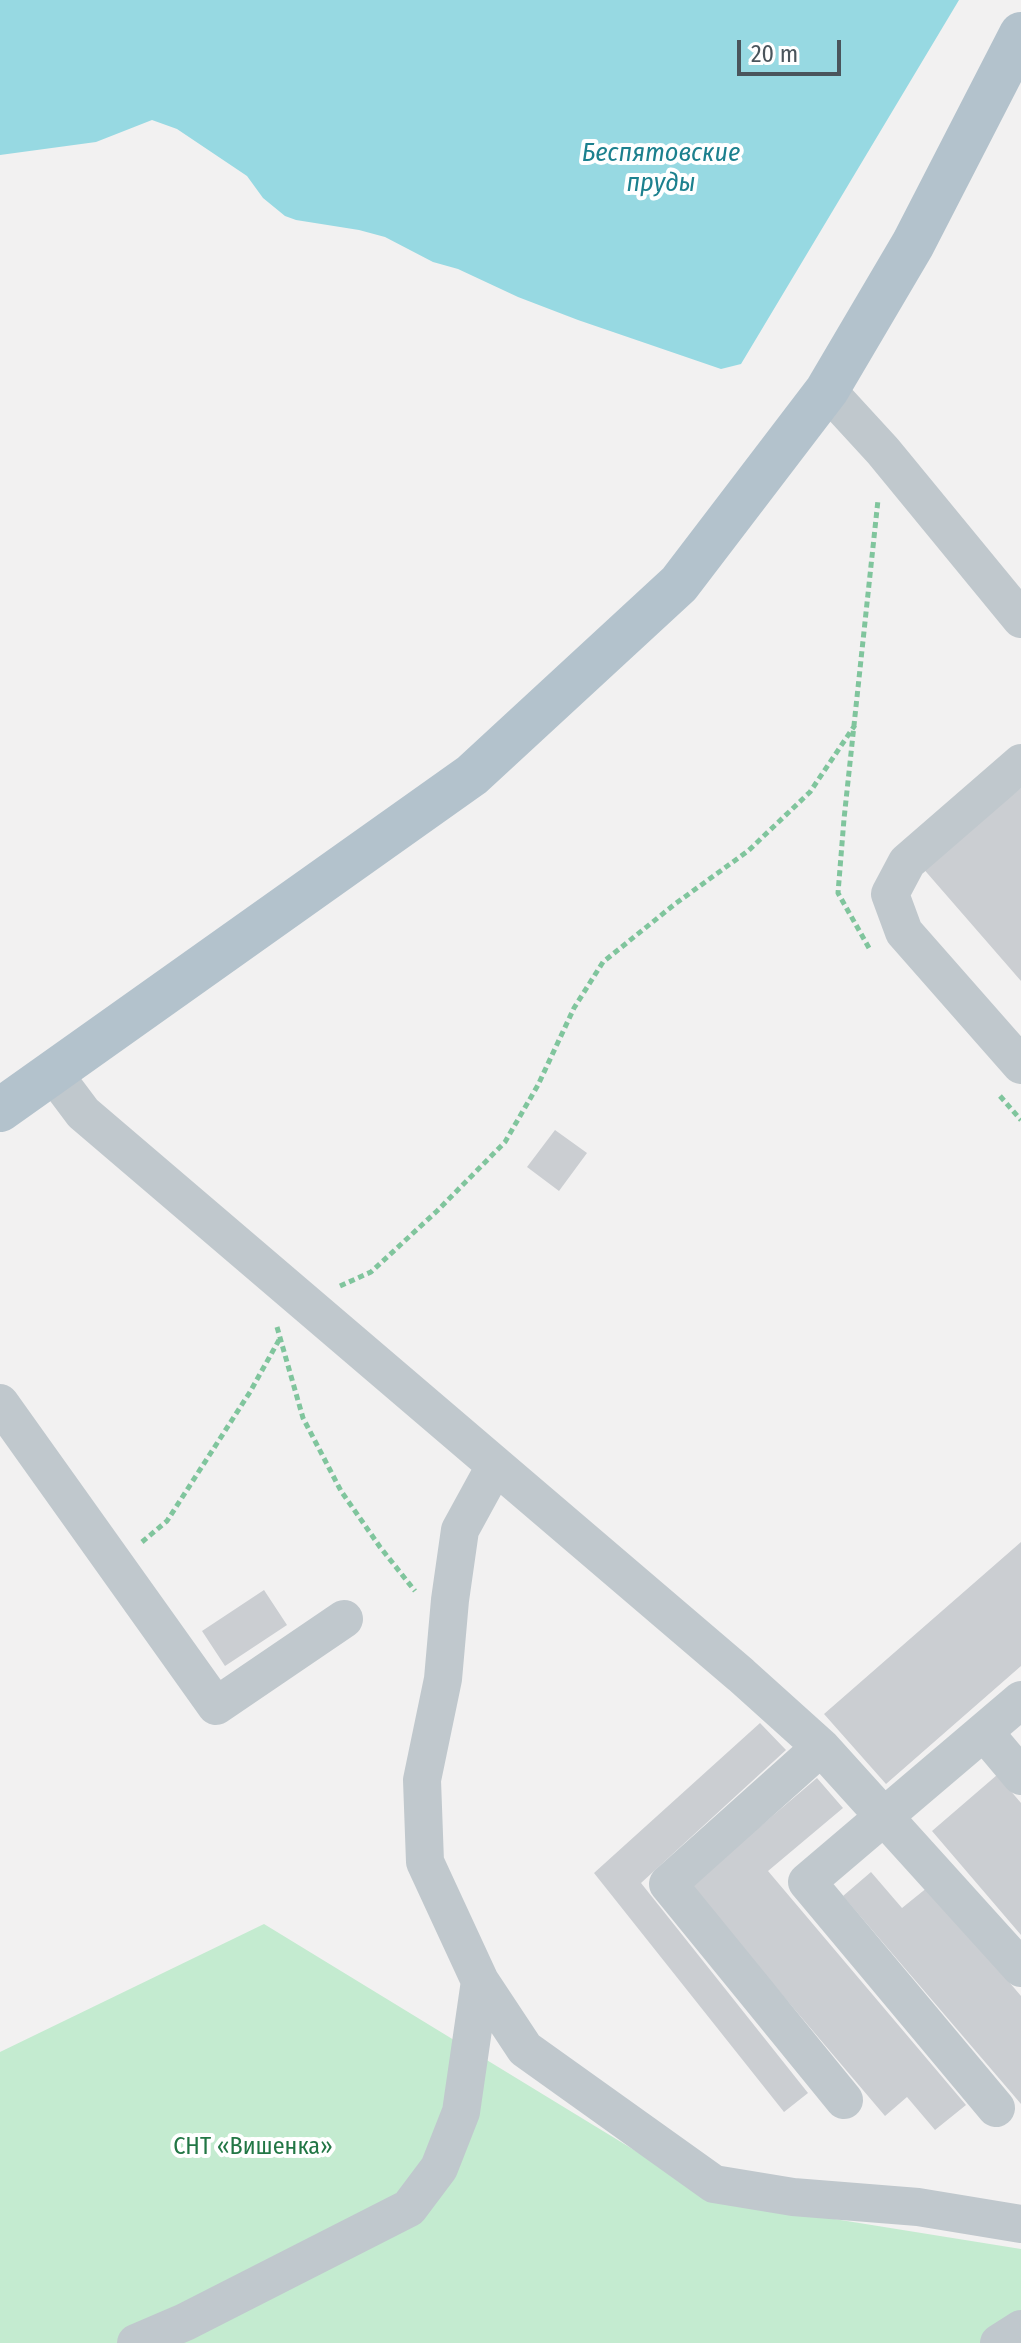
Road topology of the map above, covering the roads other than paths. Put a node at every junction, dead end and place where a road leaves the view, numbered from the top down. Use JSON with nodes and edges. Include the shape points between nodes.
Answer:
{"nodes":[{"id":1,"x":1021,"y":34,"type":"edge"},
{"id":2,"x":827,"y":390,"type":"junction"},
{"id":3,"x":1021,"y":619,"type":"edge"},
{"id":4,"x":1021,"y":763,"type":"edge"},
{"id":5,"x":53,"y":1073,"type":"junction"},
{"id":6,"x":1006,"y":1076,"type":"edge"},
{"id":7,"x":0,"y":1110,"type":"edge"},
{"id":8,"x":0,"y":1403,"type":"edge"},
{"id":9,"x":495,"y":1466,"type":"junction"},
{"id":10,"x":344,"y":1619,"type":"dead end"},
{"id":11,"x":1021,"y":1700,"type":"edge"},
{"id":12,"x":984,"y":1732,"type":"junction"},
{"id":13,"x":821,"y":1747,"type":"junction"},
{"id":14,"x":1021,"y":1776,"type":"edge"},
{"id":15,"x":885,"y":1816,"type":"junction"},
{"id":16,"x":1021,"y":1968,"type":"edge"},
{"id":17,"x":480,"y":1981,"type":"junction"},
{"id":18,"x":844,"y":2100,"type":"dead end"},
{"id":19,"x":996,"y":2108,"type":"dead end"},
{"id":20,"x":1021,"y":2224,"type":"edge"},
{"id":21,"x":1021,"y":2329,"type":"edge"},
{"id":22,"x":136,"y":2343,"type":"edge"},
{"id":23,"x":999,"y":2343,"type":"edge"}],
"edges":[{"from":1,"to":2,"type":"main road","via":[[913,244]]},
{"from":2,"to":3,"type":"street"},
{"from":2,"to":5,"type":"main road","via":[[679,584],[472,775]]},
{"from":4,"to":6,"type":"street","via":[[907,862],[890,894],[904,932]]},
{"from":5,"to":7,"type":"main road"},
{"from":5,"to":9,"type":"street","via":[[83,1113],[290,1313]]},
{"from":8,"to":10,"type":"street","via":[[216,1706]]},
{"from":9,"to":13,"type":"street"},
{"from":9,"to":17,"type":"street","via":[[460,1530],[443,1679],[422,1780],[425,1862]]},
{"from":11,"to":12,"type":"street"},
{"from":12,"to":14,"type":"street"},
{"from":12,"to":15,"type":"street"},
{"from":13,"to":15,"type":"street"},
{"from":13,"to":18,"type":"street","via":[[668,1884]]},
{"from":15,"to":16,"type":"street"},
{"from":15,"to":19,"type":"street","via":[[807,1882]]},
{"from":17,"to":20,"type":"street","via":[[525,2049],[714,2184]]},
{"from":17,"to":22,"type":"street","via":[[461,2112],[439,2168],[409,2208]]},
{"from":21,"to":23,"type":"street"}]}
